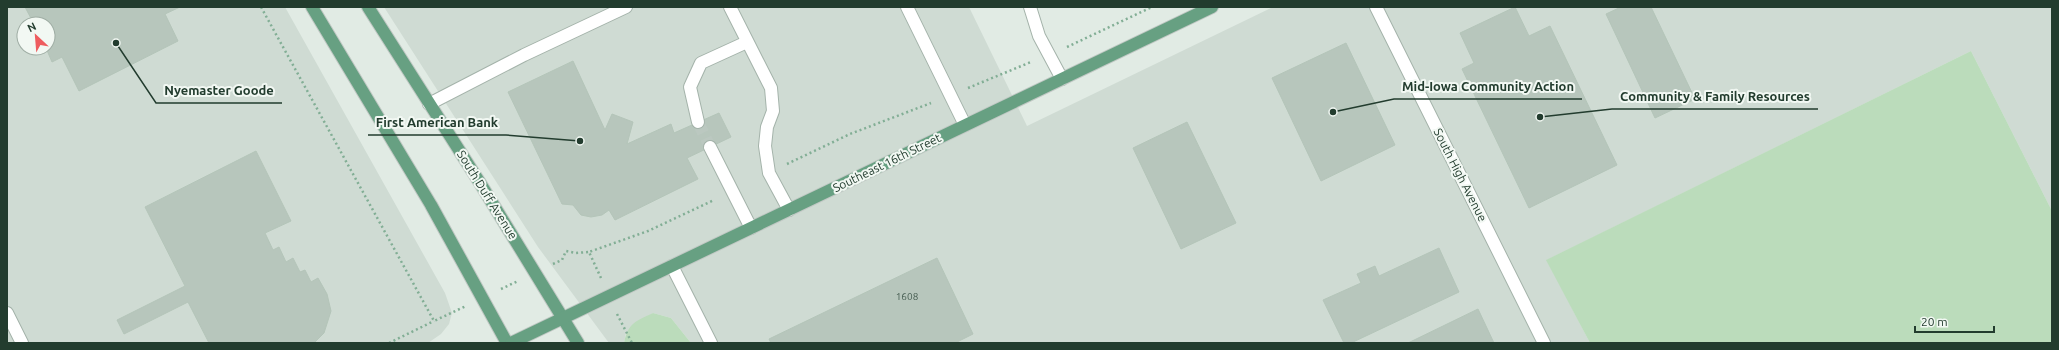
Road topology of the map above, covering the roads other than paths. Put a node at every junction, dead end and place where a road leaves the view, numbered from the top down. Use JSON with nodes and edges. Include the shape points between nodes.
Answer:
{"nodes":[{"id":1,"x":312,"y":7,"type":"edge"},
{"id":2,"x":368,"y":7,"type":"edge"},
{"id":3,"x":626,"y":7,"type":"edge"},
{"id":4,"x":730,"y":7,"type":"edge"},
{"id":5,"x":907,"y":7,"type":"edge"},
{"id":6,"x":1030,"y":7,"type":"edge"},
{"id":7,"x":1212,"y":7,"type":"edge"},
{"id":8,"x":1376,"y":7,"type":"edge"},
{"id":9,"x":747,"y":42,"type":"junction"},
{"id":10,"x":1062,"y":79,"type":"junction"},
{"id":11,"x":429,"y":104,"type":"junction"},
{"id":12,"x":698,"y":122,"type":"tunnel mouth"},
{"id":13,"x":965,"y":125,"type":"junction"},
{"id":14,"x":710,"y":147,"type":"tunnel mouth"},
{"id":15,"x":789,"y":210,"type":"junction"},
{"id":16,"x":751,"y":228,"type":"junction"},
{"id":17,"x":672,"y":266,"type":"junction"},
{"id":18,"x":7,"y":313,"type":"edge"},
{"id":19,"x":563,"y":318,"type":"junction"},
{"id":20,"x":22,"y":343,"type":"edge"},
{"id":21,"x":508,"y":343,"type":"edge"},
{"id":22,"x":511,"y":343,"type":"edge"},
{"id":23,"x":578,"y":343,"type":"edge"},
{"id":24,"x":711,"y":343,"type":"edge"},
{"id":25,"x":1544,"y":343,"type":"edge"}],
"edges":[{"from":1,"to":21,"type":"main road","via":[[430,205]]},
{"from":2,"to":11,"type":"main road","name":"South Duff Avenue"},
{"from":3,"to":11,"type":"street"},
{"from":4,"to":9,"type":"street"},
{"from":5,"to":13,"type":"street"},
{"from":6,"to":10,"type":"street","via":[[1040,36]]},
{"from":7,"to":10,"type":"main road","name":"Southeast 16th Street"},
{"from":8,"to":25,"type":"street","name":"South High Avenue"},
{"from":9,"to":12,"type":"street","via":[[701,63],[690,87]]},
{"from":9,"to":15,"type":"street","via":[[771,88],[773,111],[767,127],[765,146],[769,173]]},
{"from":10,"to":13,"type":"main road","name":"Southeast 16th Street"},
{"from":11,"to":19,"type":"main road","name":"South Duff Avenue"},
{"from":13,"to":15,"type":"main road","name":"Southeast 16th Street"},
{"from":14,"to":16,"type":"street"},
{"from":15,"to":16,"type":"main road","name":"Southeast 16th Street"},
{"from":16,"to":17,"type":"main road","name":"Southeast 16th Street"},
{"from":17,"to":19,"type":"main road","name":"Southeast 16th Street"},
{"from":17,"to":24,"type":"street"},
{"from":18,"to":20,"type":"street"},
{"from":19,"to":22,"type":"main road","name":"Southeast 16th Street"},
{"from":19,"to":23,"type":"main road","name":"South Duff Avenue"}]}
